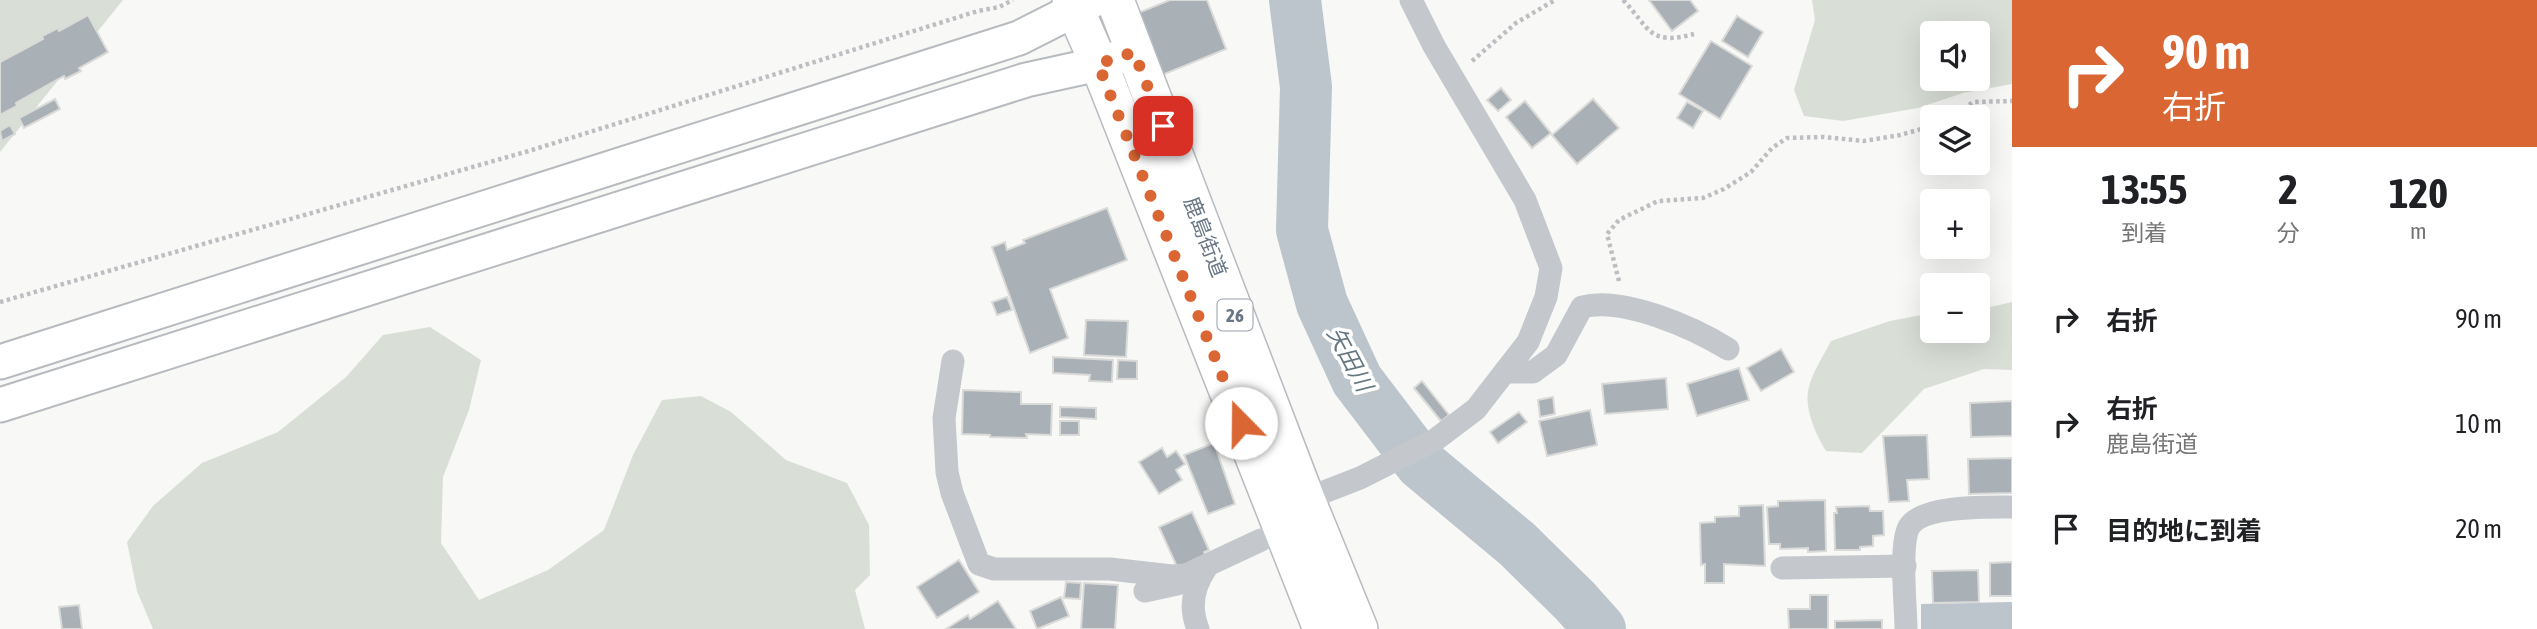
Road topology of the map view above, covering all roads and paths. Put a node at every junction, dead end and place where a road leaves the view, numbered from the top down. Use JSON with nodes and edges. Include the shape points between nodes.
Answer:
{"nodes":[{"id":1,"x":1013,"y":0,"type":"edge"},
{"id":2,"x":1115,"y":0,"type":"edge"},
{"id":3,"x":1411,"y":0,"type":"edge"},
{"id":4,"x":1555,"y":0,"type":"edge"},
{"id":5,"x":1623,"y":0,"type":"edge"},
{"id":6,"x":1079,"y":3,"type":"edge"},
{"id":7,"x":1694,"y":34,"type":"dead end"},
{"id":8,"x":1134,"y":52,"type":"junction"},
{"id":9,"x":1098,"y":64,"type":"junction"},
{"id":10,"x":1452,"y":77,"type":"junction"},
{"id":11,"x":2012,"y":101,"type":"edge"},
{"id":12,"x":1969,"y":105,"type":"edge"},
{"id":13,"x":1920,"y":129,"type":"edge"},
{"id":14,"x":0,"y":302,"type":"edge"},
{"id":15,"x":1627,"y":308,"type":"junction"},
{"id":16,"x":1728,"y":349,"type":"dead end"},
{"id":17,"x":953,"y":361,"type":"dead end"},
{"id":18,"x":0,"y":362,"type":"edge"},
{"id":19,"x":1505,"y":372,"type":"junction"},
{"id":20,"x":0,"y":405,"type":"edge"},
{"id":21,"x":1306,"y":499,"type":"junction"},
{"id":22,"x":2012,"y":507,"type":"edge"},
{"id":23,"x":964,"y":522,"type":"junction"},
{"id":24,"x":1261,"y":540,"type":"dead end"},
{"id":25,"x":967,"y":559,"type":"dead end"},
{"id":26,"x":1905,"y":566,"type":"junction"},
{"id":27,"x":1782,"y":568,"type":"dead end"},
{"id":28,"x":1055,"y":569,"type":"junction"},
{"id":29,"x":1196,"y":571,"type":"junction"},
{"id":30,"x":1011,"y":586,"type":"dead end"},
{"id":31,"x":1145,"y":591,"type":"dead end"},
{"id":32,"x":1198,"y":629,"type":"edge"},
{"id":33,"x":1322,"y":629,"type":"edge"},
{"id":34,"x":1359,"y":629,"type":"edge"},
{"id":35,"x":1906,"y":629,"type":"edge"}],
"edges":[{"from":1,"to":14,"type":"path","via":[[532,150]]},
{"from":2,"to":8,"type":"main road","name":"鹿島街道","number":"26"},
{"from":3,"to":10,"type":"street"},
{"from":4,"to":10,"type":"path","via":[[1516,23]]},
{"from":5,"to":7,"type":"path","via":[[1645,28],[1660,38],[1674,40]]},
{"from":6,"to":9,"type":"main road","number":"26"},
{"from":6,"to":18,"type":"street","via":[[1018,38]]},
{"from":8,"to":9,"type":"street"},
{"from":8,"to":21,"type":"main road","name":"鹿島街道","number":"26"},
{"from":9,"to":20,"type":"street","via":[[1026,80]]},
{"from":9,"to":33,"type":"main road","number":"26"},
{"from":10,"to":19,"type":"street","via":[[1525,200],[1551,268],[1546,297],[1528,342]]},
{"from":11,"to":12,"type":"path"},
{"from":13,"to":15,"type":"path","via":[[1864,141],[1787,138],[1751,172],[1724,189],[1703,198],[1658,201],[1619,220],[1607,234]]},
{"from":15,"to":16,"type":"street","via":[[1703,334]]},
{"from":15,"to":19,"type":"street","via":[[1583,307],[1556,355],[1533,372]]},
{"from":17,"to":23,"type":"street","via":[[944,436],[952,493]]},
{"from":19,"to":21,"type":"street","via":[[1476,409],[1435,440]]},
{"from":21,"to":34,"type":"main road","name":"鹿島街道","number":"26"},
{"from":22,"to":26,"type":"street","via":[[1924,515],[1910,525]]},
{"from":23,"to":25,"type":"street"},
{"from":23,"to":28,"type":"street","via":[[979,564],[994,569]]},
{"from":24,"to":29,"type":"street"},
{"from":26,"to":27,"type":"street"},
{"from":26,"to":35,"type":"street"},
{"from":28,"to":29,"type":"street","via":[[1172,576]]},
{"from":28,"to":30,"type":"street"},
{"from":29,"to":31,"type":"street","via":[[1177,584]]},
{"from":29,"to":32,"type":"street","via":[[1192,607]]}]}
